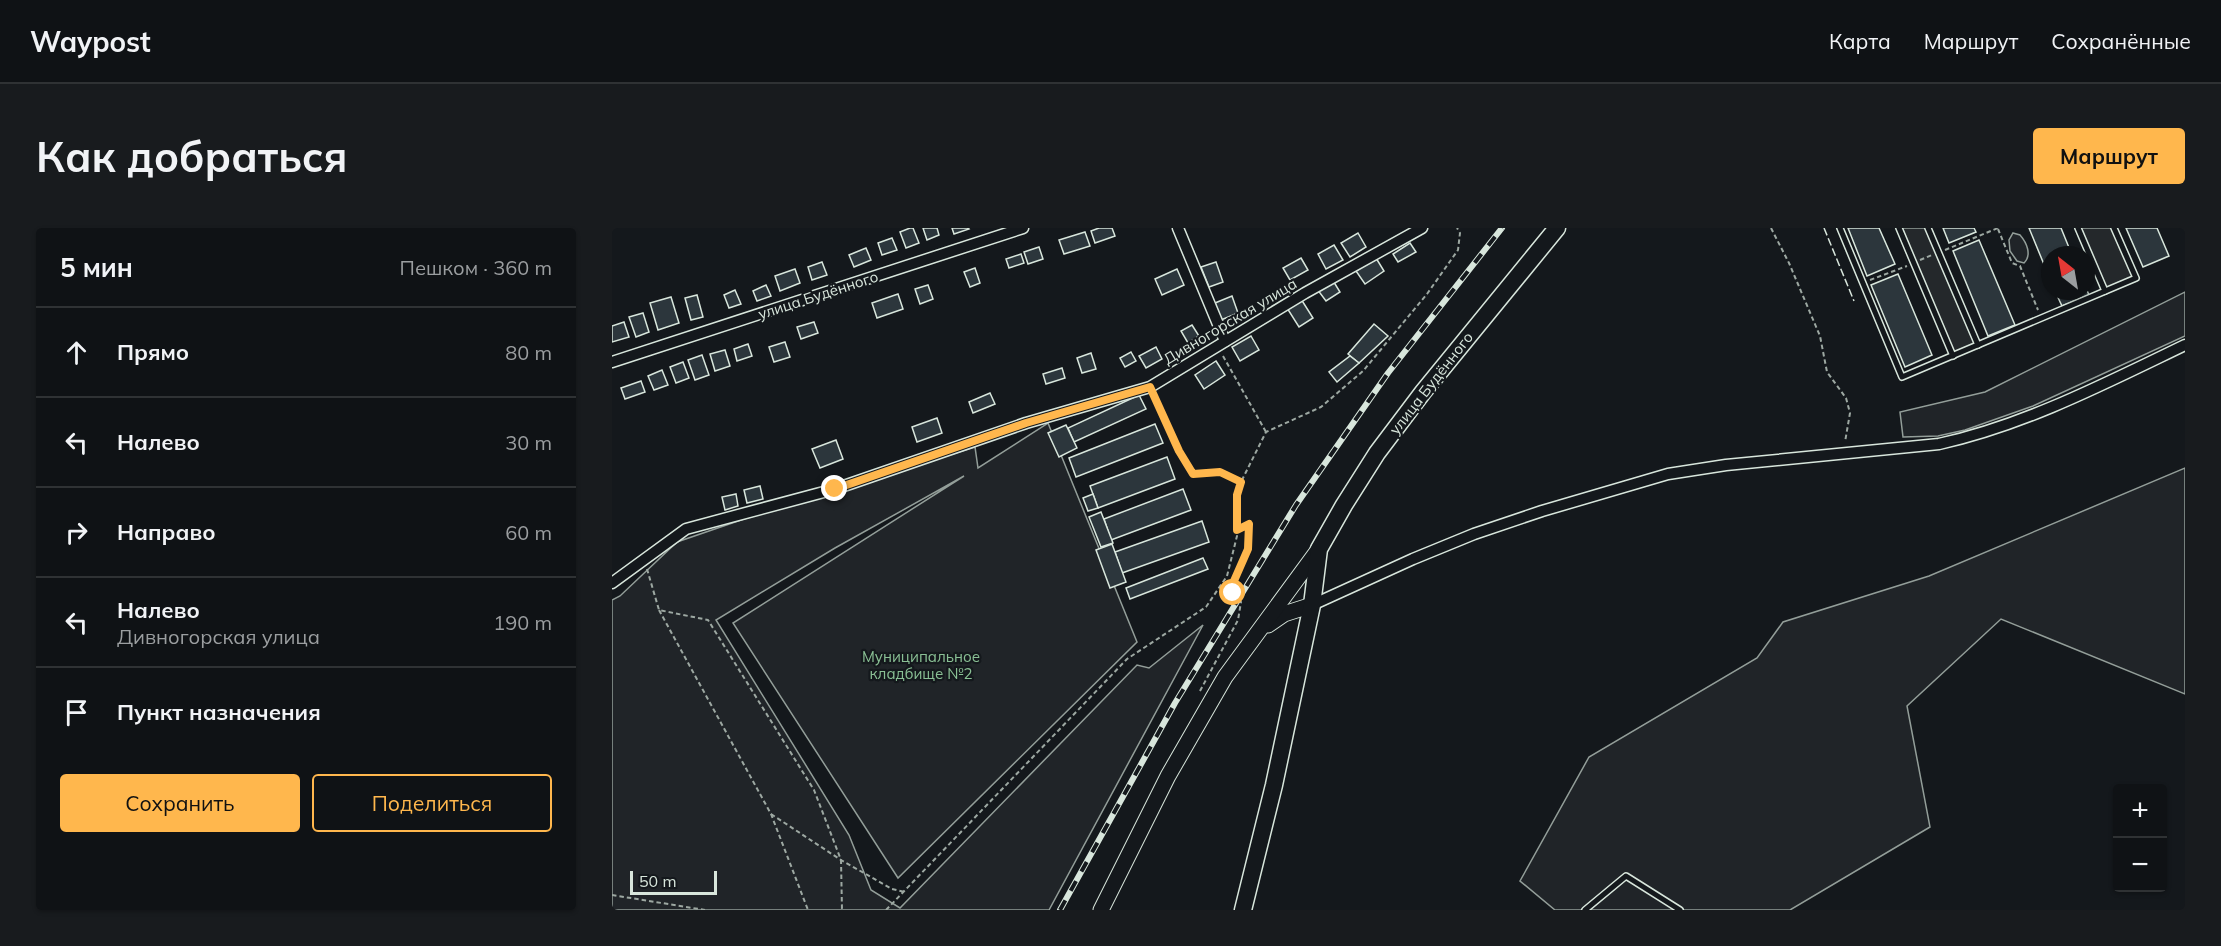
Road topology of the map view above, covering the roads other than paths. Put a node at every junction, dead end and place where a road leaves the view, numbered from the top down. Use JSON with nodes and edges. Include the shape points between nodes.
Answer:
{"nodes":[{"id":1,"x":1023,"y":228,"type":"edge"},
{"id":2,"x":1178,"y":228,"type":"edge"},
{"id":3,"x":1422,"y":228,"type":"edge"},
{"id":4,"x":1557,"y":228,"type":"edge"},
{"id":5,"x":1840,"y":228,"type":"edge"},
{"id":6,"x":1899,"y":228,"type":"edge"},
{"id":7,"x":1928,"y":228,"type":"edge"},
{"id":8,"x":2078,"y":228,"type":"edge"},
{"id":9,"x":2115,"y":228,"type":"edge"},
{"id":10,"x":2105,"y":291,"type":"junction"},
{"id":11,"x":1221,"y":344,"type":"junction"},
{"id":12,"x":1978,"y":345,"type":"junction"},
{"id":13,"x":2185,"y":345,"type":"edge"},
{"id":14,"x":1953,"y":356,"type":"junction"},
{"id":15,"x":612,"y":362,"type":"edge"},
{"id":16,"x":1319,"y":549,"type":"junction"},
{"id":17,"x":612,"y":583,"type":"edge"},
{"id":18,"x":1312,"y":605,"type":"junction"},
{"id":19,"x":1258,"y":631,"type":"junction"},
{"id":20,"x":1101,"y":910,"type":"edge"},
{"id":21,"x":1243,"y":910,"type":"edge"},
{"id":22,"x":1585,"y":910,"type":"edge"},
{"id":23,"x":1680,"y":910,"type":"edge"}],
"edges":[{"from":1,"to":15,"type":"street","name":"улица Будённого"},
{"from":2,"to":11,"type":"street"},
{"from":3,"to":11,"type":"street","name":"Дивногорская улица"},
{"from":4,"to":16,"type":"main road","name":"улица Будённого","via":[[1377,453]]},
{"from":5,"to":14,"type":"lane","via":[[1902,376]]},
{"from":6,"to":14,"type":"lane"},
{"from":7,"to":12,"type":"lane"},
{"from":8,"to":10,"type":"lane"},
{"from":9,"to":10,"type":"lane","via":[[2136,278]]},
{"from":10,"to":12,"type":"lane"},
{"from":11,"to":17,"type":"street","name":"Дивногорская улица","via":[[1150,387],[1026,423],[835,489],[686,529]]},
{"from":12,"to":14,"type":"lane"},
{"from":13,"to":18,"type":"street","via":[[2036,413],[1973,436],[1939,444],[1668,474],[1474,534]]},
{"from":16,"to":18,"type":"main road"},
{"from":16,"to":19,"type":"street"},
{"from":18,"to":19,"type":"street","via":[[1284,614]]},
{"from":18,"to":21,"type":"main road"},
{"from":19,"to":20,"type":"street","via":[[1225,677],[1168,776]]},
{"from":22,"to":23,"type":"lane","via":[[1626,876]]}]}
